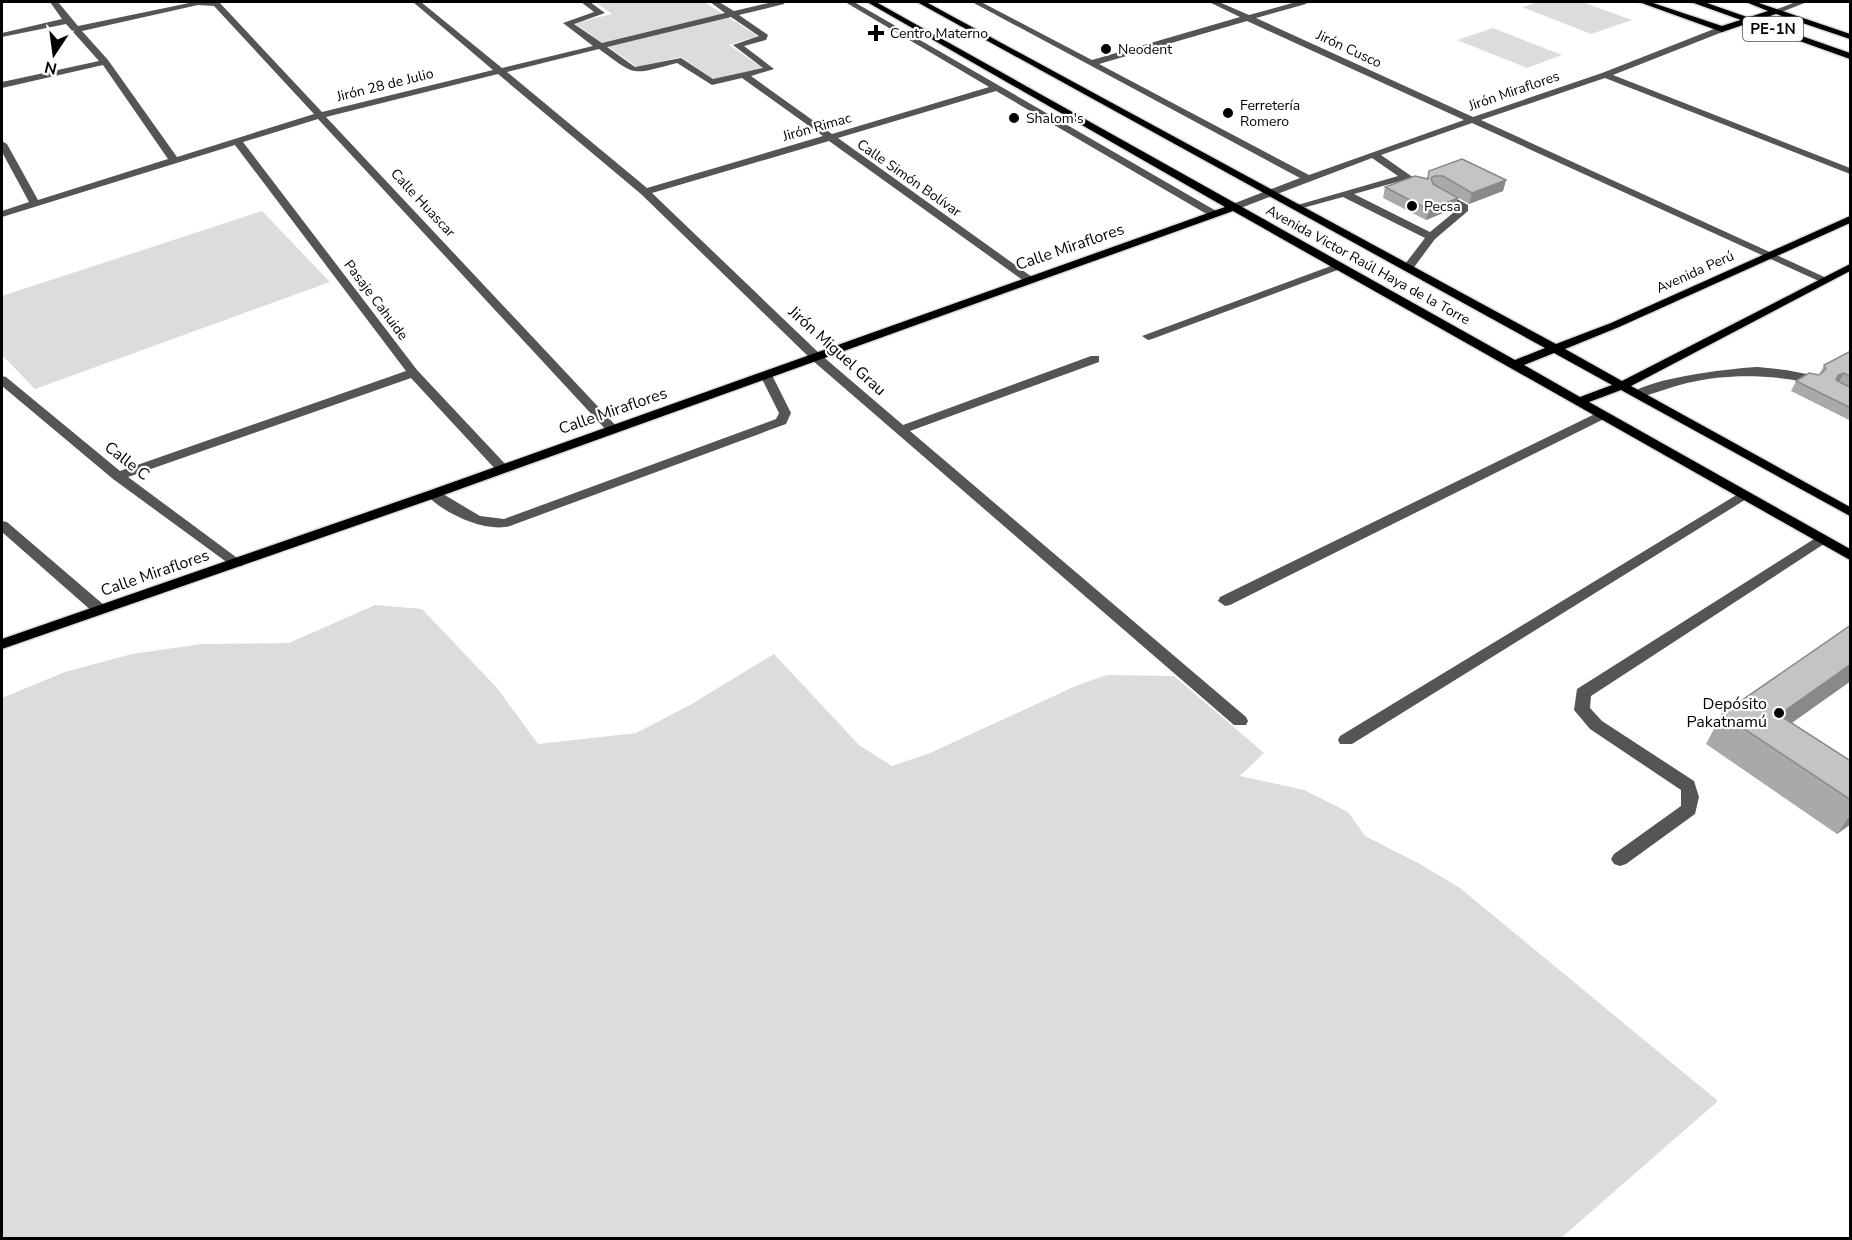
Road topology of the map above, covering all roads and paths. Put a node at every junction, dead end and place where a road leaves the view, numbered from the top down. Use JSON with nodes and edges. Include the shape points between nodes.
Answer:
{"nodes":[{"id":1,"x":54,"y":2,"type":"edge"},
{"id":2,"x":208,"y":2,"type":"edge"},
{"id":3,"x":417,"y":2,"type":"edge"},
{"id":4,"x":585,"y":2,"type":"edge"},
{"id":5,"x":714,"y":2,"type":"edge"},
{"id":6,"x":781,"y":2,"type":"edge"},
{"id":7,"x":849,"y":2,"type":"edge"},
{"id":8,"x":871,"y":2,"type":"edge"},
{"id":9,"x":921,"y":2,"type":"edge"},
{"id":10,"x":976,"y":2,"type":"edge"},
{"id":11,"x":1213,"y":2,"type":"edge"},
{"id":12,"x":1303,"y":2,"type":"edge"},
{"id":13,"x":1643,"y":2,"type":"edge"},
{"id":14,"x":1696,"y":2,"type":"edge"},
{"id":15,"x":1750,"y":2,"type":"edge"},
{"id":16,"x":1803,"y":2,"type":"edge"},
{"id":17,"x":1776,"y":11,"type":"junction"},
{"id":18,"x":732,"y":13,"type":"junction"},
{"id":19,"x":1249,"y":17,"type":"junction"},
{"id":20,"x":1749,"y":20,"type":"junction"},
{"id":21,"x":66,"y":21,"type":"junction"},
{"id":22,"x":78,"y":29,"type":"junction"},
{"id":23,"x":1722,"y":29,"type":"junction"},
{"id":24,"x":2,"y":35,"type":"edge"},
{"id":25,"x":1851,"y":37,"type":"edge"},
{"id":26,"x":600,"y":46,"type":"junction"},
{"id":27,"x":1851,"y":56,"type":"edge"},
{"id":28,"x":105,"y":62,"type":"junction"},
{"id":29,"x":1092,"y":63,"type":"junction"},
{"id":30,"x":498,"y":70,"type":"junction"},
{"id":31,"x":1605,"y":75,"type":"junction"},
{"id":32,"x":746,"y":76,"type":"junction"},
{"id":33,"x":2,"y":86,"type":"edge"},
{"id":34,"x":997,"y":88,"type":"junction"},
{"id":35,"x":321,"y":115,"type":"junction"},
{"id":36,"x":1473,"y":121,"type":"junction"},
{"id":37,"x":829,"y":138,"type":"junction"},
{"id":38,"x":237,"y":141,"type":"junction"},
{"id":39,"x":2,"y":144,"type":"edge"},
{"id":40,"x":1373,"y":154,"type":"junction"},
{"id":41,"x":174,"y":160,"type":"junction"},
{"id":42,"x":1851,"y":171,"type":"edge"},
{"id":43,"x":1405,"y":177,"type":"junction"},
{"id":44,"x":1309,"y":179,"type":"junction"},
{"id":45,"x":1421,"y":185,"type":"edge"},
{"id":46,"x":1273,"y":191,"type":"junction"},
{"id":47,"x":1435,"y":191,"type":"edge"},
{"id":48,"x":645,"y":192,"type":"junction"},
{"id":49,"x":1345,"y":194,"type":"junction"},
{"id":50,"x":35,"y":204,"type":"junction"},
{"id":51,"x":1299,"y":206,"type":"junction"},
{"id":52,"x":1234,"y":207,"type":"junction"},
{"id":53,"x":2,"y":214,"type":"edge"},
{"id":54,"x":1214,"y":214,"type":"junction"},
{"id":55,"x":1851,"y":219,"type":"edge"},
{"id":56,"x":1431,"y":237,"type":"junction"},
{"id":57,"x":1768,"y":256,"type":"junction"},
{"id":58,"x":1339,"y":266,"type":"junction"},
{"id":59,"x":1408,"y":267,"type":"junction"},
{"id":60,"x":1851,"y":267,"type":"edge"},
{"id":61,"x":1028,"y":279,"type":"junction"},
{"id":62,"x":1825,"y":280,"type":"junction"},
{"id":63,"x":1148,"y":336,"type":"dead end"},
{"id":64,"x":1551,"y":348,"type":"junction"},
{"id":65,"x":816,"y":357,"type":"junction"},
{"id":66,"x":1095,"y":359,"type":"dead end"},
{"id":67,"x":1514,"y":365,"type":"junction"},
{"id":68,"x":413,"y":373,"type":"junction"},
{"id":69,"x":766,"y":375,"type":"junction"},
{"id":70,"x":1813,"y":379,"type":"edge"},
{"id":71,"x":2,"y":380,"type":"edge"},
{"id":72,"x":1622,"y":386,"type":"junction"},
{"id":73,"x":1637,"y":394,"type":"junction"},
{"id":74,"x":1579,"y":402,"type":"junction"},
{"id":75,"x":1601,"y":415,"type":"junction"},
{"id":76,"x":613,"y":429,"type":"junction"},
{"id":77,"x":902,"y":430,"type":"junction"},
{"id":78,"x":502,"y":468,"type":"junction"},
{"id":79,"x":118,"y":476,"type":"junction"},
{"id":80,"x":433,"y":494,"type":"junction"},
{"id":81,"x":1743,"y":495,"type":"junction"},
{"id":82,"x":1851,"y":512,"type":"edge"},
{"id":83,"x":2,"y":525,"type":"edge"},
{"id":84,"x":1822,"y":539,"type":"junction"},
{"id":85,"x":1851,"y":555,"type":"edge"},
{"id":86,"x":237,"y":563,"type":"junction"},
{"id":87,"x":1225,"y":601,"type":"dead end"},
{"id":88,"x":99,"y":609,"type":"junction"},
{"id":89,"x":2,"y":644,"type":"edge"},
{"id":90,"x":1240,"y":721,"type":"dead end"},
{"id":91,"x":1346,"y":740,"type":"dead end"},
{"id":92,"x":1620,"y":859,"type":"dead end"}],
"edges":[{"from":1,"to":21,"type":"street"},
{"from":2,"to":22,"type":"street"},
{"from":2,"to":35,"type":"street","name":"Calle Huascar","via":[[216,4]]},
{"from":3,"to":30,"type":"street","name":"Jirón Miguel Grau"},
{"from":4,"to":26,"type":"street","via":[[601,13],[567,23]]},
{"from":5,"to":18,"type":"street"},
{"from":6,"to":18,"type":"street","name":"Jirón 28 de Julio"},
{"from":7,"to":34,"type":"street"},
{"from":8,"to":52,"type":"main road","name":"Avenida Victor Raúl Haya de la Torre"},
{"from":9,"to":46,"type":"main road","name":"Avenida Victor Raúl Haya de la Torre"},
{"from":10,"to":29,"type":"street"},
{"from":11,"to":19,"type":"street","name":"Jirón Cusco"},
{"from":12,"to":19,"type":"street"},
{"from":13,"to":23,"type":"main road"},
{"from":14,"to":20,"type":"highway","number":"PE-1N"},
{"from":15,"to":17,"type":"main road"},
{"from":16,"to":17,"type":"street","name":"Jirón Miraflores"},
{"from":17,"to":20,"type":"main road","name":"Jirón Miraflores"},
{"from":17,"to":25,"type":"main road"},
{"from":18,"to":26,"type":"street","name":"Jirón 28 de Julio"},
{"from":18,"to":32,"type":"street","via":[[765,37],[737,44],[771,68]]},
{"from":19,"to":29,"type":"street"},
{"from":19,"to":36,"type":"street","name":"Jirón Cusco"},
{"from":20,"to":23,"type":"main road","name":"Jirón Miraflores"},
{"from":20,"to":27,"type":"highway","number":"PE-1N"},
{"from":21,"to":22,"type":"street"},
{"from":21,"to":24,"type":"street"},
{"from":22,"to":28,"type":"street"},
{"from":23,"to":31,"type":"street","name":"Jirón Miraflores"},
{"from":26,"to":30,"type":"street","name":"Jirón 28 de Julio"},
{"from":26,"to":32,"type":"street","via":[[635,70],[678,60],[708,82]]},
{"from":28,"to":33,"type":"street"},
{"from":28,"to":41,"type":"street"},
{"from":29,"to":44,"type":"street"},
{"from":30,"to":35,"type":"street","name":"Jirón 28 de Julio"},
{"from":30,"to":48,"type":"street","name":"Jirón Miguel Grau"},
{"from":31,"to":36,"type":"street","name":"Jirón Miraflores"},
{"from":31,"to":42,"type":"street"},
{"from":32,"to":37,"type":"street","name":"Calle Simón Bolívar"},
{"from":34,"to":37,"type":"street","name":"Jirón Rimac"},
{"from":34,"to":54,"type":"street"},
{"from":35,"to":38,"type":"street","name":"Jirón 28 de Julio"},
{"from":35,"to":76,"type":"street","name":"Calle Huascar"},
{"from":36,"to":40,"type":"street","name":"Jirón Miraflores"},
{"from":36,"to":57,"type":"street","name":"Jirón Cusco"},
{"from":37,"to":48,"type":"street","name":"Jirón Rimac"},
{"from":37,"to":61,"type":"street","name":"Calle Simón Bolívar"},
{"from":38,"to":41,"type":"street","name":"Jirón 28 de Julio"},
{"from":38,"to":68,"type":"street","name":"Pasaje Cahuide"},
{"from":39,"to":50,"type":"street"},
{"from":40,"to":43,"type":"street"},
{"from":40,"to":44,"type":"street","name":"Jirón Miraflores"},
{"from":41,"to":50,"type":"street","name":"Jirón 28 de Julio"},
{"from":43,"to":45,"type":"street"},
{"from":43,"to":49,"type":"street"},
{"from":44,"to":46,"type":"street","name":"Jirón Miraflores"},
{"from":46,"to":51,"type":"main road","name":"Avenida Victor Raúl Haya de la Torre"},
{"from":46,"to":52,"type":"street","name":"Jirón Miraflores"},
{"from":47,"to":56,"type":"street","via":[[1464,209]]},
{"from":48,"to":65,"type":"street","name":"Jirón Miguel Grau"},
{"from":49,"to":51,"type":"street"},
{"from":49,"to":56,"type":"street"},
{"from":50,"to":53,"type":"street","name":"Jirón 28 de Julio"},
{"from":51,"to":59,"type":"main road","name":"Avenida Victor Raúl Haya de la Torre"},
{"from":52,"to":54,"type":"main road","name":"Calle Miraflores"},
{"from":52,"to":58,"type":"main road","name":"Avenida Victor Raúl Haya de la Torre"},
{"from":54,"to":61,"type":"main road","name":"Calle Miraflores"},
{"from":55,"to":57,"type":"main road","name":"Avenida Perú"},
{"from":56,"to":59,"type":"street"},
{"from":57,"to":62,"type":"street","name":"Jirón Cusco"},
{"from":57,"to":64,"type":"main road","name":"Avenida Perú","via":[[1615,325]]},
{"from":58,"to":63,"type":"street"},
{"from":58,"to":67,"type":"main road","name":"Avenida Victor Raúl Haya de la Torre"},
{"from":59,"to":64,"type":"main road","name":"Avenida Victor Raúl Haya de la Torre"},
{"from":60,"to":62,"type":"main road"},
{"from":61,"to":65,"type":"main road","name":"Calle Miraflores"},
{"from":62,"to":72,"type":"main road"},
{"from":64,"to":67,"type":"main road","name":"Avenida Perú"},
{"from":64,"to":72,"type":"main road","name":"Avenida Victor Raúl Haya de la Torre"},
{"from":65,"to":69,"type":"main road","name":"Calle Miraflores"},
{"from":65,"to":77,"type":"street","name":"Jirón Miguel Grau"},
{"from":66,"to":77,"type":"street"},
{"from":67,"to":74,"type":"main road","name":"Avenida Victor Raúl Haya de la Torre"},
{"from":68,"to":78,"type":"street","name":"Pasaje Cahuide"},
{"from":68,"to":79,"type":"street"},
{"from":69,"to":76,"type":"main road","name":"Calle Miraflores"},
{"from":69,"to":80,"type":"street","via":[[785,413],[781,421],[505,523],[477,521]]},
{"from":70,"to":73,"type":"street","via":[[1775,372],[1719,373],[1673,381]]},
{"from":71,"to":79,"type":"street","name":"Calle C"},
{"from":72,"to":73,"type":"main road","name":"Avenida Victor Raúl Haya de la Torre"},
{"from":72,"to":74,"type":"main road"},
{"from":73,"to":82,"type":"main road","name":"Avenida Victor Raúl Haya de la Torre"},
{"from":74,"to":75,"type":"main road","name":"Avenida Victor Raúl Haya de la Torre"},
{"from":75,"to":81,"type":"main road","name":"Avenida Victor Raúl Haya de la Torre"},
{"from":75,"to":87,"type":"street"},
{"from":76,"to":78,"type":"main road","name":"Calle Miraflores"},
{"from":77,"to":90,"type":"street","name":"Jirón Miguel Grau"},
{"from":78,"to":80,"type":"main road","name":"Calle Miraflores"},
{"from":79,"to":86,"type":"street","name":"Calle C"},
{"from":80,"to":86,"type":"main road","name":"Calle Miraflores"},
{"from":81,"to":84,"type":"main road","name":"Avenida Victor Raúl Haya de la Torre"},
{"from":81,"to":91,"type":"street"},
{"from":83,"to":88,"type":"street"},
{"from":84,"to":85,"type":"main road","name":"Avenida Victor Raúl Haya de la Torre"},
{"from":84,"to":92,"type":"street","via":[[1583,693],[1582,710],[1596,725],[1688,786],[1691,797],[1689,809]]},
{"from":86,"to":88,"type":"main road","name":"Calle Miraflores"},
{"from":88,"to":89,"type":"main road","name":"Calle Miraflores"}]}
